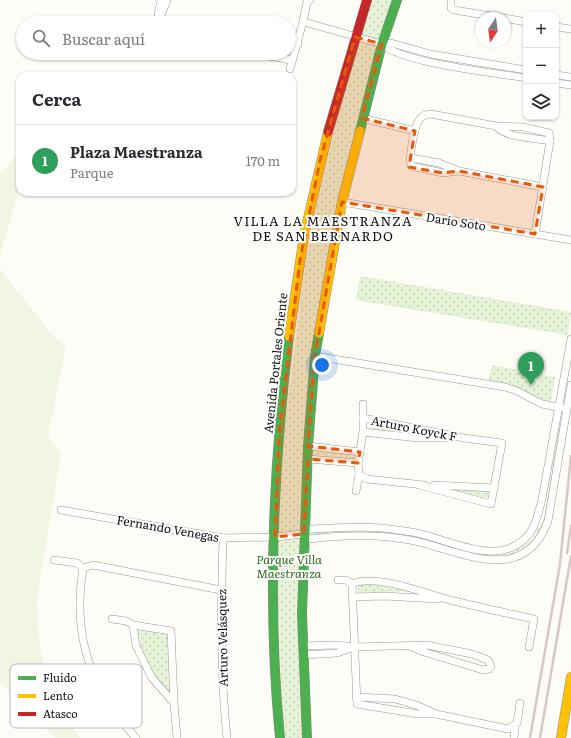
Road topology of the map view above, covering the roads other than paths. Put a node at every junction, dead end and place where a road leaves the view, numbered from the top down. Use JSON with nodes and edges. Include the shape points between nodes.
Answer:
{"nodes":[{"id":1,"x":161,"y":0,"type":"edge"},
{"id":2,"x":167,"y":0,"type":"edge"},
{"id":3,"x":367,"y":0,"type":"edge"},
{"id":4,"x":397,"y":0,"type":"edge"},
{"id":5,"x":451,"y":0,"type":"edge"},
{"id":6,"x":307,"y":1,"type":"edge"},
{"id":7,"x":475,"y":13,"type":"edge"},
{"id":8,"x":158,"y":16,"type":"edge"},
{"id":9,"x":160,"y":16,"type":"edge"},
{"id":10,"x":511,"y":19,"type":"edge"},
{"id":11,"x":523,"y":21,"type":"edge"},
{"id":12,"x":304,"y":22,"type":"junction"},
{"id":13,"x":559,"y":27,"type":"edge"},
{"id":14,"x":571,"y":29,"type":"edge"},
{"id":15,"x":355,"y":37,"type":"junction"},
{"id":16,"x":298,"y":44,"type":"joint"},
{"id":17,"x":382,"y":44,"type":"junction"},
{"id":18,"x":296,"y":49,"type":"edge"},
{"id":19,"x":291,"y":60,"type":"edge"},
{"id":20,"x":290,"y":69,"type":"dead end"},
{"id":21,"x":523,"y":70,"type":"edge"},
{"id":22,"x":559,"y":75,"type":"edge"},
{"id":23,"x":523,"y":77,"type":"edge"},
{"id":24,"x":571,"y":77,"type":"edge"},
{"id":25,"x":559,"y":83,"type":"edge"},
{"id":26,"x":571,"y":85,"type":"edge"},
{"id":27,"x":362,"y":118,"type":"junction"},
{"id":28,"x":415,"y":131,"type":"junction"},
{"id":29,"x":543,"y":187,"type":"junction"},
{"id":30,"x":342,"y":202,"type":"junction"},
{"id":31,"x":535,"y":234,"type":"junction"},
{"id":32,"x":571,"y":240,"type":"edge"},
{"id":33,"x":571,"y":339,"type":"edge"},
{"id":34,"x":315,"y":356,"type":"junction"},
{"id":35,"x":571,"y":385,"type":"edge"},
{"id":36,"x":363,"y":404,"type":"dead end"},
{"id":37,"x":563,"y":408,"type":"junction"},
{"id":38,"x":363,"y":418,"type":"junction"},
{"id":39,"x":362,"y":432,"type":"junction"},
{"id":40,"x":464,"y":438,"type":"junction"},
{"id":41,"x":308,"y":446,"type":"junction"},
{"id":42,"x":360,"y":452,"type":"junction"},
{"id":43,"x":308,"y":459,"type":"junction"},
{"id":44,"x":358,"y":463,"type":"junction"},
{"id":45,"x":359,"y":475,"type":"junction"},
{"id":46,"x":419,"y":485,"type":"junction"},
{"id":47,"x":494,"y":488,"type":"junction"},
{"id":48,"x":356,"y":492,"type":"dead end"},
{"id":49,"x":61,"y":510,"type":"dead end"},
{"id":50,"x":304,"y":534,"type":"junction"},
{"id":51,"x":275,"y":537,"type":"junction"},
{"id":52,"x":223,"y":538,"type":"junction"},
{"id":53,"x":54,"y":560,"type":"dead end"},
{"id":54,"x":83,"y":568,"type":"junction"},
{"id":55,"x":338,"y":580,"type":"dead end"},
{"id":56,"x":352,"y":584,"type":"junction"},
{"id":57,"x":221,"y":590,"type":"junction"},
{"id":58,"x":352,"y":597,"type":"junction"},
{"id":59,"x":450,"y":600,"type":"junction"},
{"id":60,"x":112,"y":619,"type":"dead end"},
{"id":61,"x":133,"y":625,"type":"junction"},
{"id":62,"x":410,"y":646,"type":"junction"},
{"id":63,"x":354,"y":647,"type":"junction"},
{"id":64,"x":529,"y":647,"type":"dead end"},
{"id":65,"x":303,"y":650,"type":"junction"},
{"id":66,"x":89,"y":664,"type":"edge"},
{"id":67,"x":571,"y":677,"type":"edge"},
{"id":68,"x":357,"y":700,"type":"junction"},
{"id":69,"x":174,"y":703,"type":"junction"},
{"id":70,"x":520,"y":703,"type":"dead end"},
{"id":71,"x":436,"y":714,"type":"junction"},
{"id":72,"x":515,"y":726,"type":"junction"},
{"id":73,"x":127,"y":728,"type":"edge"},
{"id":74,"x":136,"y":738,"type":"edge"},
{"id":75,"x":177,"y":738,"type":"edge"},
{"id":76,"x":227,"y":738,"type":"edge"},
{"id":77,"x":280,"y":738,"type":"edge"},
{"id":78,"x":307,"y":738,"type":"edge"},
{"id":79,"x":514,"y":738,"type":"edge"},
{"id":80,"x":561,"y":738,"type":"edge"}],
"edges":[{"from":1,"to":8,"type":"street"},
{"from":2,"to":9,"type":"street"},
{"from":3,"to":15,"type":"street","name":"Avenida Portales Oriente"},
{"from":4,"to":17,"type":"street"},
{"from":5,"to":7,"type":"street","via":[[451,8]]},
{"from":6,"to":12,"type":"street"},
{"from":10,"to":11,"type":"street"},
{"from":12,"to":15,"type":"street"},
{"from":12,"to":16,"type":"street"},
{"from":13,"to":14,"type":"street"},
{"from":15,"to":17,"type":"street"},
{"from":15,"to":51,"type":"street","name":"Avenida Portales Oriente","via":[[320,160],[300,260],[279,434]]},
{"from":16,"to":18,"type":"street"},
{"from":17,"to":21,"type":"street","via":[[391,43],[430,54]]},
{"from":17,"to":23,"type":"street","via":[[393,52],[425,61]]},
{"from":17,"to":27,"type":"street"},
{"from":19,"to":20,"type":"street"},
{"from":22,"to":24,"type":"street"},
{"from":25,"to":26,"type":"street"},
{"from":27,"to":28,"type":"street"},
{"from":27,"to":30,"type":"street"},
{"from":28,"to":29,"type":"street","via":[[410,164],[414,167],[443,173],[458,171]]},
{"from":28,"to":29,"type":"street","via":[[419,120],[428,114],[496,126],[546,131],[550,135],[550,141]]},
{"from":29,"to":31,"type":"street"},
{"from":30,"to":31,"type":"street","name":"Darío Soto"},
{"from":30,"to":34,"type":"street"},
{"from":31,"to":32,"type":"street","name":"Darío Soto"},
{"from":33,"to":37,"type":"street"},
{"from":34,"to":37,"type":"street","via":[[505,387],[542,404]]},
{"from":34,"to":41,"type":"street"},
{"from":35,"to":37,"type":"street"},
{"from":36,"to":38,"type":"street"},
{"from":37,"to":50,"type":"street","via":[[535,524],[524,539],[515,545],[502,550],[482,551],[422,534],[361,528],[309,529]]},
{"from":37,"to":50,"type":"street","via":[[548,521],[540,538],[522,553],[498,561],[482,560],[410,540],[357,537],[309,539]]},
{"from":38,"to":39,"type":"street"},
{"from":38,"to":40,"type":"street","name":"Arturo Koyck F"},
{"from":39,"to":40,"type":"street","name":"Arturo Koyck F","via":[[418,438]]},
{"from":39,"to":42,"type":"street"},
{"from":40,"to":47,"type":"street","name":"Arturo Koyck F","via":[[502,443]]},
{"from":41,"to":42,"type":"street"},
{"from":41,"to":43,"type":"street"},
{"from":42,"to":44,"type":"street"},
{"from":43,"to":44,"type":"street"},
{"from":43,"to":50,"type":"street"},
{"from":44,"to":45,"type":"street"},
{"from":45,"to":46,"type":"street","via":[[367,480]]},
{"from":45,"to":48,"type":"street"},
{"from":46,"to":47,"type":"street"},
{"from":46,"to":47,"type":"street","via":[[491,504]]},
{"from":49,"to":52,"type":"street","name":"Fernando Venegas"},
{"from":50,"to":51,"type":"street","name":"Fernando Venegas"},
{"from":50,"to":65,"type":"street"},
{"from":51,"to":52,"type":"street","name":"Fernando Venegas"},
{"from":51,"to":77,"type":"street","name":"Avenida Portales Oriente","via":[[273,615]]},
{"from":52,"to":57,"type":"street","name":"Arturo Velásquez"},
{"from":53,"to":54,"type":"street","via":[[77,563]]},
{"from":54,"to":57,"type":"street","via":[[93,565]]},
{"from":54,"to":66,"type":"street","via":[[80,608],[82,635]]},
{"from":55,"to":56,"type":"street","via":[[346,580]]},
{"from":56,"to":58,"type":"street"},
{"from":56,"to":59,"type":"street","via":[[360,581],[390,583]]},
{"from":57,"to":76,"type":"street","name":"Arturo Velásquez"},
{"from":58,"to":59,"type":"street"},
{"from":58,"to":63,"type":"street"},
{"from":59,"to":64,"type":"street","via":[[534,619]]},
{"from":60,"to":61,"type":"street"},
{"from":61,"to":69,"type":"street","via":[[136,646],[152,678]]},
{"from":61,"to":69,"type":"street","via":[[171,631]]},
{"from":62,"to":62,"type":"street","via":[[483,670],[490,668],[491,664],[488,660],[472,654],[434,646]]},
{"from":62,"to":63,"type":"street"},
{"from":63,"to":65,"type":"street","via":[[336,653]]},
{"from":63,"to":68,"type":"street"},
{"from":65,"to":78,"type":"street"},
{"from":67,"to":80,"type":"street"},
{"from":68,"to":71,"type":"street","via":[[418,714]]},
{"from":68,"to":71,"type":"street","via":[[395,699]]},
{"from":69,"to":75,"type":"street"},
{"from":70,"to":72,"type":"street"},
{"from":71,"to":72,"type":"street","via":[[508,728]]},
{"from":72,"to":79,"type":"street"},
{"from":73,"to":74,"type":"street"}]}
